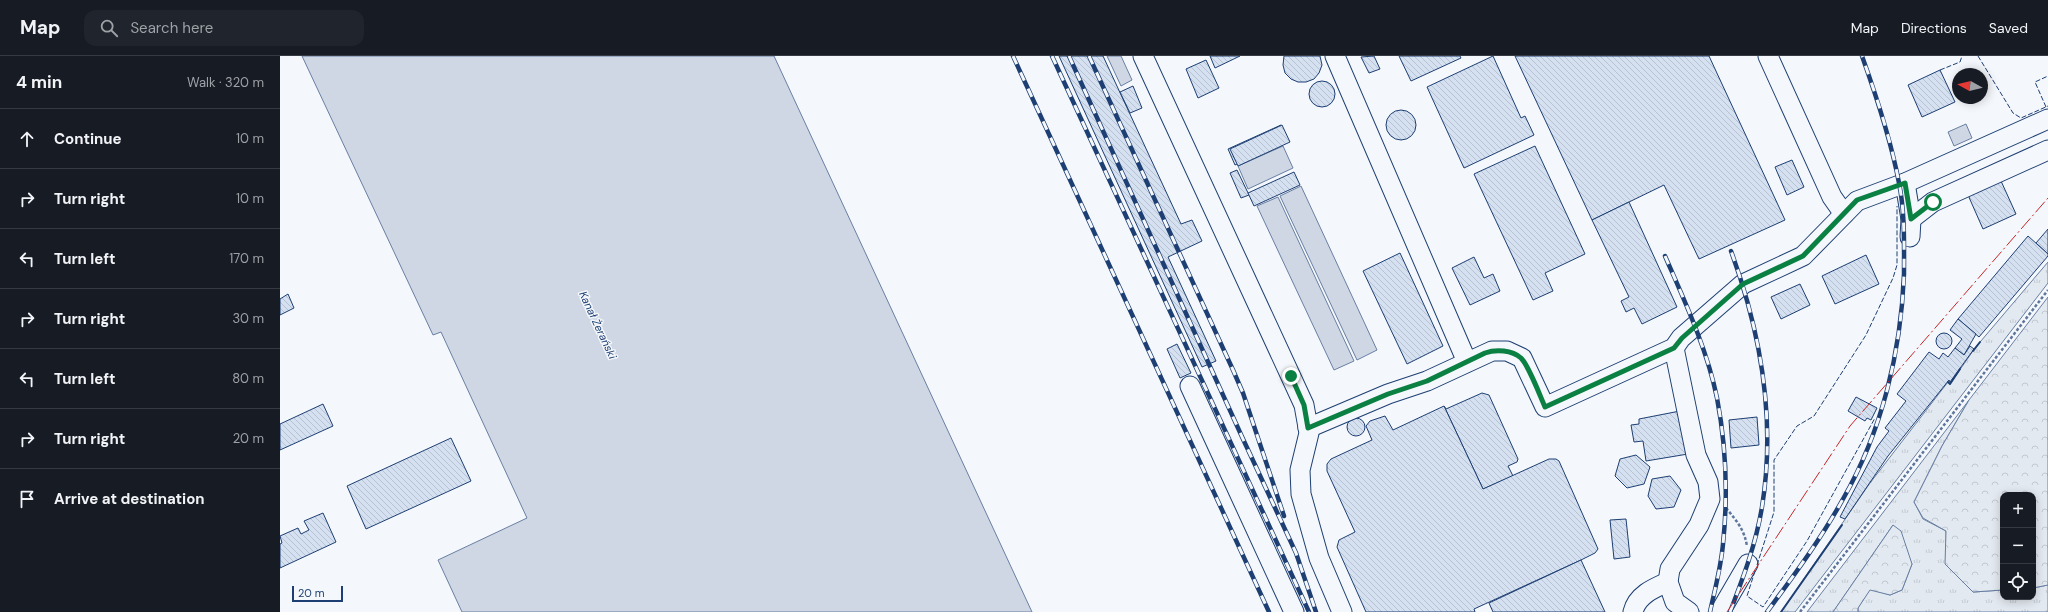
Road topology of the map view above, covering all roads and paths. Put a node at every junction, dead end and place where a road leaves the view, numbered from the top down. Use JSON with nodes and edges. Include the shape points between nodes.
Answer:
{"nodes":[{"id":1,"x":1143,"y":56,"type":"edge"},
{"id":2,"x":1335,"y":56,"type":"edge"},
{"id":3,"x":1768,"y":56,"type":"edge"},
{"id":4,"x":2048,"y":119,"type":"edge"},
{"id":5,"x":2048,"y":150,"type":"edge"},
{"id":6,"x":1905,"y":183,"type":"junction"},
{"id":7,"x":1844,"y":214,"type":"junction"},
{"id":8,"x":2048,"y":290,"type":"edge"},
{"id":9,"x":1674,"y":348,"type":"junction"},
{"id":10,"x":1467,"y":362,"type":"junction"},
{"id":11,"x":1190,"y":386,"type":"dead end"},
{"id":12,"x":1308,"y":428,"type":"junction"},
{"id":13,"x":1710,"y":499,"type":"junction"},
{"id":14,"x":1748,"y":564,"type":"joint"},
{"id":15,"x":1668,"y":582,"type":"junction"},
{"id":16,"x":1294,"y":612,"type":"edge"},
{"id":17,"x":1342,"y":612,"type":"edge"},
{"id":18,"x":1633,"y":612,"type":"edge"},
{"id":19,"x":1689,"y":612,"type":"edge"},
{"id":20,"x":1720,"y":612,"type":"edge"},
{"id":21,"x":1800,"y":612,"type":"edge"}],
"edges":[{"from":1,"to":12,"type":"lane","via":[[1304,405]]},
{"from":2,"to":10,"type":"lane"},
{"from":3,"to":7,"type":"lane","via":[[1832,197]]},
{"from":4,"to":6,"type":"lane"},
{"from":5,"to":6,"type":"lane","via":[[1933,202],[1911,228]]},
{"from":6,"to":7,"type":"lane","via":[[1857,200]]},
{"from":7,"to":9,"type":"lane","via":[[1803,256],[1734,290]]},
{"from":8,"to":21,"type":"path"},
{"from":9,"to":10,"type":"lane","via":[[1545,407],[1522,358],[1507,351],[1492,351]]},
{"from":9,"to":13,"type":"lane","via":[[1696,455],[1708,482]]},
{"from":10,"to":12,"type":"lane","via":[[1427,381],[1388,394]]},
{"from":11,"to":16,"type":"lane"},
{"from":12,"to":17,"type":"lane","via":[[1300,470],[1301,494],[1319,558]]},
{"from":13,"to":14,"type":"path","via":[[1726,508],[1740,526],[1746,538]]},
{"from":13,"to":15,"type":"lane","via":[[1699,525],[1670,569]]},
{"from":14,"to":20,"type":"lane"},
{"from":15,"to":18,"type":"lane","via":[[1649,590]]},
{"from":15,"to":19,"type":"lane","via":[[1674,602]]}]}
